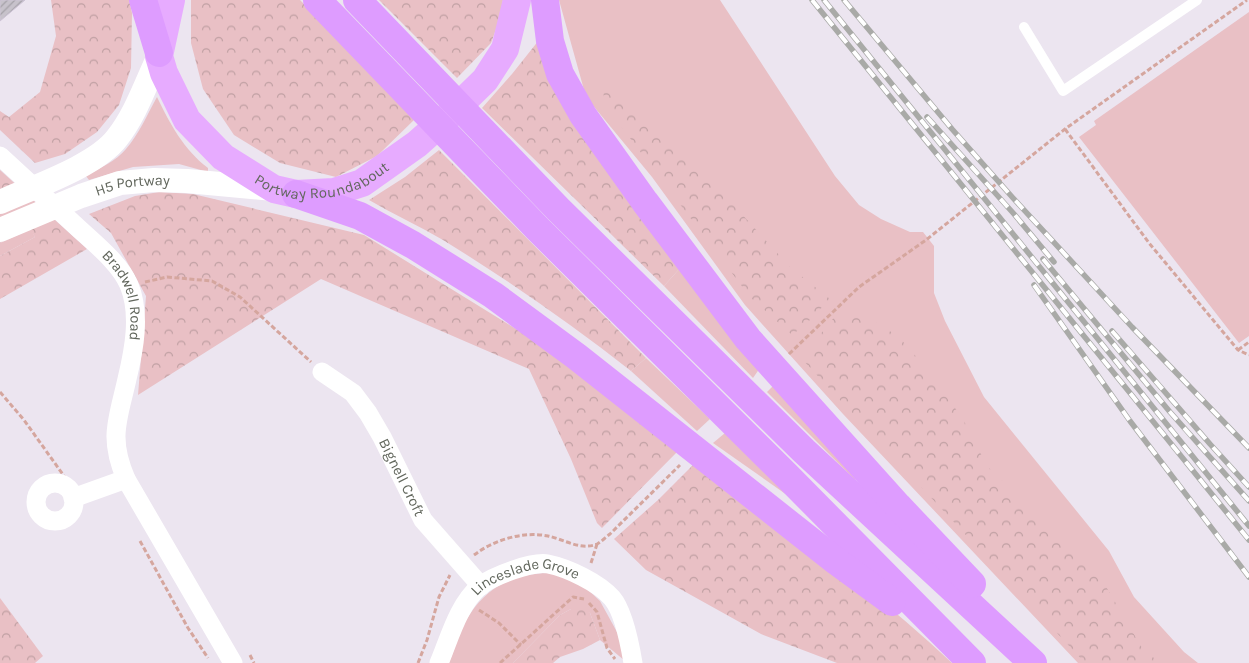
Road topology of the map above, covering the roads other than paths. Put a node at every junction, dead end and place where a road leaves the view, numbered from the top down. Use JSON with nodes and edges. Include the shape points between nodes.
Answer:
{"nodes":[{"id":1,"x":143,"y":0,"type":"edge"},
{"id":2,"x":171,"y":0,"type":"edge"},
{"id":3,"x":317,"y":0,"type":"edge"},
{"id":4,"x":357,"y":0,"type":"edge"},
{"id":5,"x":516,"y":0,"type":"edge"},
{"id":6,"x":545,"y":0,"type":"edge"},
{"id":7,"x":1197,"y":0,"type":"edge"},
{"id":8,"x":1024,"y":27,"type":"dead end"},
{"id":9,"x":159,"y":54,"type":"junction"},
{"id":10,"x":0,"y":156,"type":"edge"},
{"id":11,"x":285,"y":192,"type":"junction"},
{"id":12,"x":1,"y":201,"type":"edge"},
{"id":13,"x":0,"y":230,"type":"edge"},
{"id":14,"x":322,"y":372,"type":"road end"},
{"id":15,"x":126,"y":479,"type":"junction"},
{"id":16,"x":76,"y":497,"type":"road end"},
{"id":17,"x":481,"y":586,"type":"junction"},
{"id":18,"x":967,"y":659,"type":"edge"},
{"id":19,"x":233,"y":663,"type":"edge"},
{"id":20,"x":439,"y":663,"type":"edge"},
{"id":21,"x":633,"y":663,"type":"edge"},
{"id":22,"x":1033,"y":663,"type":"edge"},
{"id":23,"x":1047,"y":663,"type":"edge"}],
"edges":[{"from":1,"to":9,"type":"highway"},
{"from":2,"to":9,"type":"main road"},
{"from":3,"to":18,"type":"highway","via":[[537,228]]},
{"from":4,"to":22,"type":"highway","via":[[558,209],[804,451]]},
{"from":5,"to":11,"type":"main road","name":"Portway Roundabout","via":[[505,50],[486,80],[417,144],[362,183],[334,192]]},
{"from":6,"to":23,"type":"highway","via":[[550,41],[560,74],[583,115],[748,339],[898,506]]},
{"from":7,"to":8,"type":"lane","via":[[1064,91]]},
{"from":9,"to":11,"type":"main road","name":"Portway Roundabout","via":[[177,101],[198,133],[223,157]]},
{"from":9,"to":12,"type":"street","via":[[128,122],[116,140],[94,158],[68,172]]},
{"from":10,"to":15,"type":"street","name":"Bradwell Road","via":[[111,258],[129,285],[136,317],[133,356],[115,435],[117,460]]},
{"from":11,"to":13,"type":"street","name":"H5 Portway","via":[[187,181],[120,182]]},
{"from":11,"to":18,"type":"highway","via":[[360,216],[413,244],[493,295]]},
{"from":14,"to":17,"type":"street","name":"Bignell Croft","via":[[353,393],[368,413],[423,520]]},
{"from":15,"to":16,"type":"street"},
{"from":15,"to":19,"type":"street","name":"Bradwell Road"},
{"from":17,"to":20,"type":"street","name":"Linceslade Grove","via":[[459,614]]},
{"from":17,"to":21,"type":"street","name":"Linceslade Grove","via":[[515,568],[547,564],[586,578],[612,599],[626,630]]}]}
